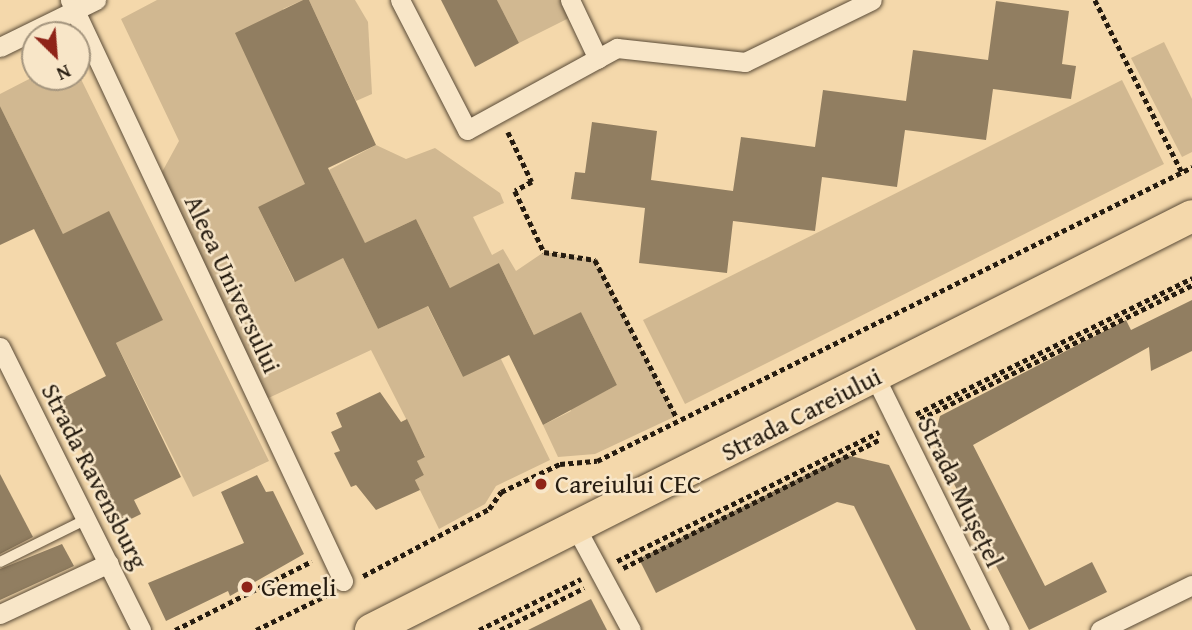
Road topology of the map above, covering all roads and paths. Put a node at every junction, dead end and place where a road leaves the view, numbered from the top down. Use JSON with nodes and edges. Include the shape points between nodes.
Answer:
{"nodes":[{"id":1,"x":96,"y":0,"type":"edge"},
{"id":2,"x":400,"y":0,"type":"edge"},
{"id":3,"x":570,"y":0,"type":"edge"},
{"id":4,"x":872,"y":0,"type":"edge"},
{"id":5,"x":1095,"y":0,"type":"edge"},
{"id":6,"x":72,"y":5,"type":"edge"},
{"id":7,"x":0,"y":47,"type":"edge"},
{"id":8,"x":598,"y":59,"type":"junction"},
{"id":9,"x":498,"y":113,"type":"junction"},
{"id":10,"x":1192,"y":167,"type":"edge"},
{"id":11,"x":1182,"y":172,"type":"junction"},
{"id":12,"x":1192,"y":216,"type":"edge"},
{"id":13,"x":1192,"y":278,"type":"edge"},
{"id":14,"x":1192,"y":285,"type":"edge"},
{"id":15,"x":0,"y":347,"type":"edge"},
{"id":16,"x":875,"y":377,"type":"junction"},
{"id":17,"x":676,"y":416,"type":"dead end"},
{"id":18,"x":899,"y":426,"type":"junction"},
{"id":19,"x":89,"y":518,"type":"junction"},
{"id":20,"x":575,"y":526,"type":"junction"},
{"id":21,"x":330,"y":551,"type":"junction"},
{"id":22,"x":0,"y":562,"type":"edge"},
{"id":23,"x":109,"y":563,"type":"junction"},
{"id":24,"x":600,"y":575,"type":"junction"},
{"id":25,"x":345,"y":584,"type":"junction"},
{"id":26,"x":1192,"y":585,"type":"edge"},
{"id":27,"x":0,"y":614,"type":"edge"},
{"id":28,"x":141,"y":630,"type":"edge"},
{"id":29,"x":175,"y":630,"type":"edge"},
{"id":30,"x":256,"y":630,"type":"edge"},
{"id":31,"x":371,"y":630,"type":"edge"},
{"id":32,"x":479,"y":630,"type":"edge"},
{"id":33,"x":500,"y":630,"type":"edge"},
{"id":34,"x":631,"y":630,"type":"edge"},
{"id":35,"x":1000,"y":630,"type":"edge"},
{"id":36,"x":1100,"y":630,"type":"edge"}],
"edges":[{"from":1,"to":6,"type":"street"},
{"from":2,"to":9,"type":"street","via":[[467,130]]},
{"from":3,"to":8,"type":"street"},
{"from":4,"to":8,"type":"street","via":[[745,62],[617,48]]},
{"from":5,"to":11,"type":"path"},
{"from":6,"to":7,"type":"street"},
{"from":6,"to":21,"type":"street","name":"Aleea Universului"},
{"from":8,"to":9,"type":"street"},
{"from":9,"to":17,"type":"path","via":[[532,182],[515,191],[544,252],[595,260]]},
{"from":10,"to":11,"type":"path"},
{"from":11,"to":25,"type":"path","via":[[597,461],[560,464],[501,492],[489,509]]},
{"from":12,"to":16,"type":"main road","name":"Strada Careiului"},
{"from":13,"to":18,"type":"path"},
{"from":14,"to":18,"type":"path"},
{"from":15,"to":19,"type":"street","name":"Strada Ravensburg"},
{"from":16,"to":18,"type":"street","name":"Strada Mușețel"},
{"from":16,"to":20,"type":"main road","name":"Strada Careiului"},
{"from":18,"to":24,"type":"path"},
{"from":18,"to":24,"type":"path"},
{"from":18,"to":35,"type":"street","name":"Strada Mușețel"},
{"from":19,"to":22,"type":"lane"},
{"from":19,"to":23,"type":"street","name":"Strada Ravensburg"},
{"from":20,"to":24,"type":"street"},
{"from":20,"to":31,"type":"main road","name":"Strada Careiului"},
{"from":21,"to":25,"type":"street","name":"Aleea Universului"},
{"from":21,"to":29,"type":"path"},
{"from":23,"to":27,"type":"street"},
{"from":23,"to":28,"type":"street","name":"Strada Ravensburg"},
{"from":24,"to":32,"type":"path"},
{"from":24,"to":33,"type":"path"},
{"from":24,"to":34,"type":"street"},
{"from":25,"to":30,"type":"path"},
{"from":26,"to":36,"type":"street"}]}
